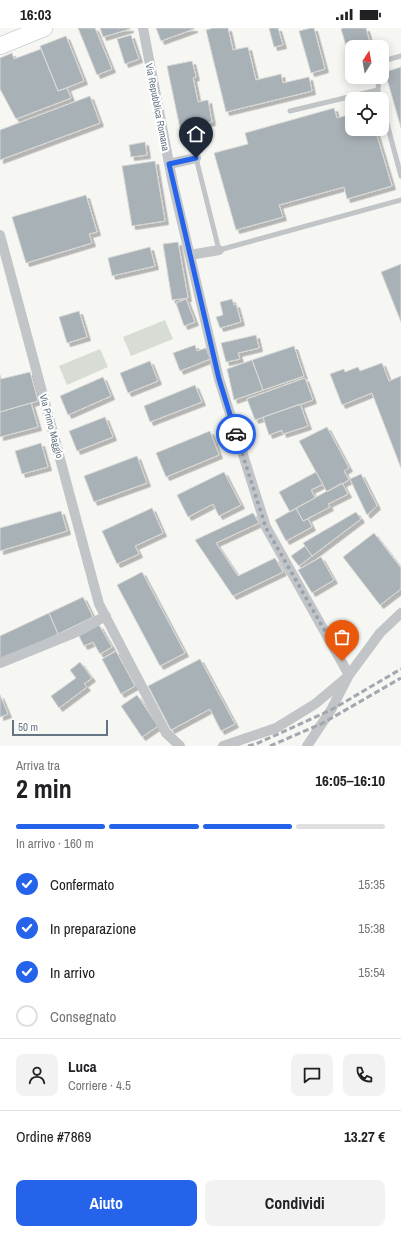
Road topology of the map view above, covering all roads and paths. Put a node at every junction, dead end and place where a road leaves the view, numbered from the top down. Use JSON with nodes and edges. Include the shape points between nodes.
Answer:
{"nodes":[{"id":1,"x":44,"y":28,"type":"edge"},
{"id":2,"x":143,"y":28,"type":"edge"},
{"id":3,"x":0,"y":46,"type":"edge"},
{"id":4,"x":401,"y":56,"type":"edge"},
{"id":5,"x":389,"y":59,"type":"edge"},
{"id":6,"x":378,"y":84,"type":"edge"},
{"id":7,"x":378,"y":90,"type":"joint"},
{"id":8,"x":290,"y":111,"type":"dead end"},
{"id":9,"x":389,"y":131,"type":"edge"},
{"id":10,"x":196,"y":158,"type":"joint"},
{"id":11,"x":169,"y":164,"type":"junction"},
{"id":12,"x":401,"y":176,"type":"edge"},
{"id":13,"x":401,"y":200,"type":"edge"},
{"id":14,"x":0,"y":236,"type":"edge"},
{"id":15,"x":219,"y":250,"type":"junction"},
{"id":16,"x":190,"y":255,"type":"junction"},
{"id":17,"x":401,"y":612,"type":"edge"},
{"id":18,"x":106,"y":616,"type":"junction"},
{"id":19,"x":0,"y":663,"type":"edge"},
{"id":20,"x":349,"y":675,"type":"junction"},
{"id":21,"x":180,"y":746,"type":"edge"},
{"id":22,"x":223,"y":746,"type":"edge"},
{"id":23,"x":307,"y":746,"type":"edge"}],
"edges":[{"from":1,"to":3,"type":"main road"},
{"from":2,"to":11,"type":"street","name":"Via Repubblica Romana"},
{"from":4,"to":5,"type":"lane"},
{"from":6,"to":7,"type":"lane"},
{"from":7,"to":8,"type":"lane"},
{"from":9,"to":12,"type":"lane"},
{"from":10,"to":11,"type":"street"},
{"from":10,"to":15,"type":"lane"},
{"from":11,"to":16,"type":"street","name":"Via Repubblica Romana"},
{"from":13,"to":15,"type":"lane"},
{"from":14,"to":18,"type":"street","name":"Via Primo Maggio","via":[[100,604]]},
{"from":15,"to":16,"type":"street"},
{"from":16,"to":20,"type":"street","name":"Via Repubblica Romana","via":[[219,379],[266,528]]},
{"from":17,"to":20,"type":"street","via":[[380,632]]},
{"from":18,"to":19,"type":"street","via":[[74,633]]},
{"from":18,"to":21,"type":"street","name":"Via Primo Maggio","via":[[166,733]]},
{"from":20,"to":22,"type":"street","via":[[315,704],[276,728]]},
{"from":20,"to":23,"type":"street","via":[[331,710]]}]}
